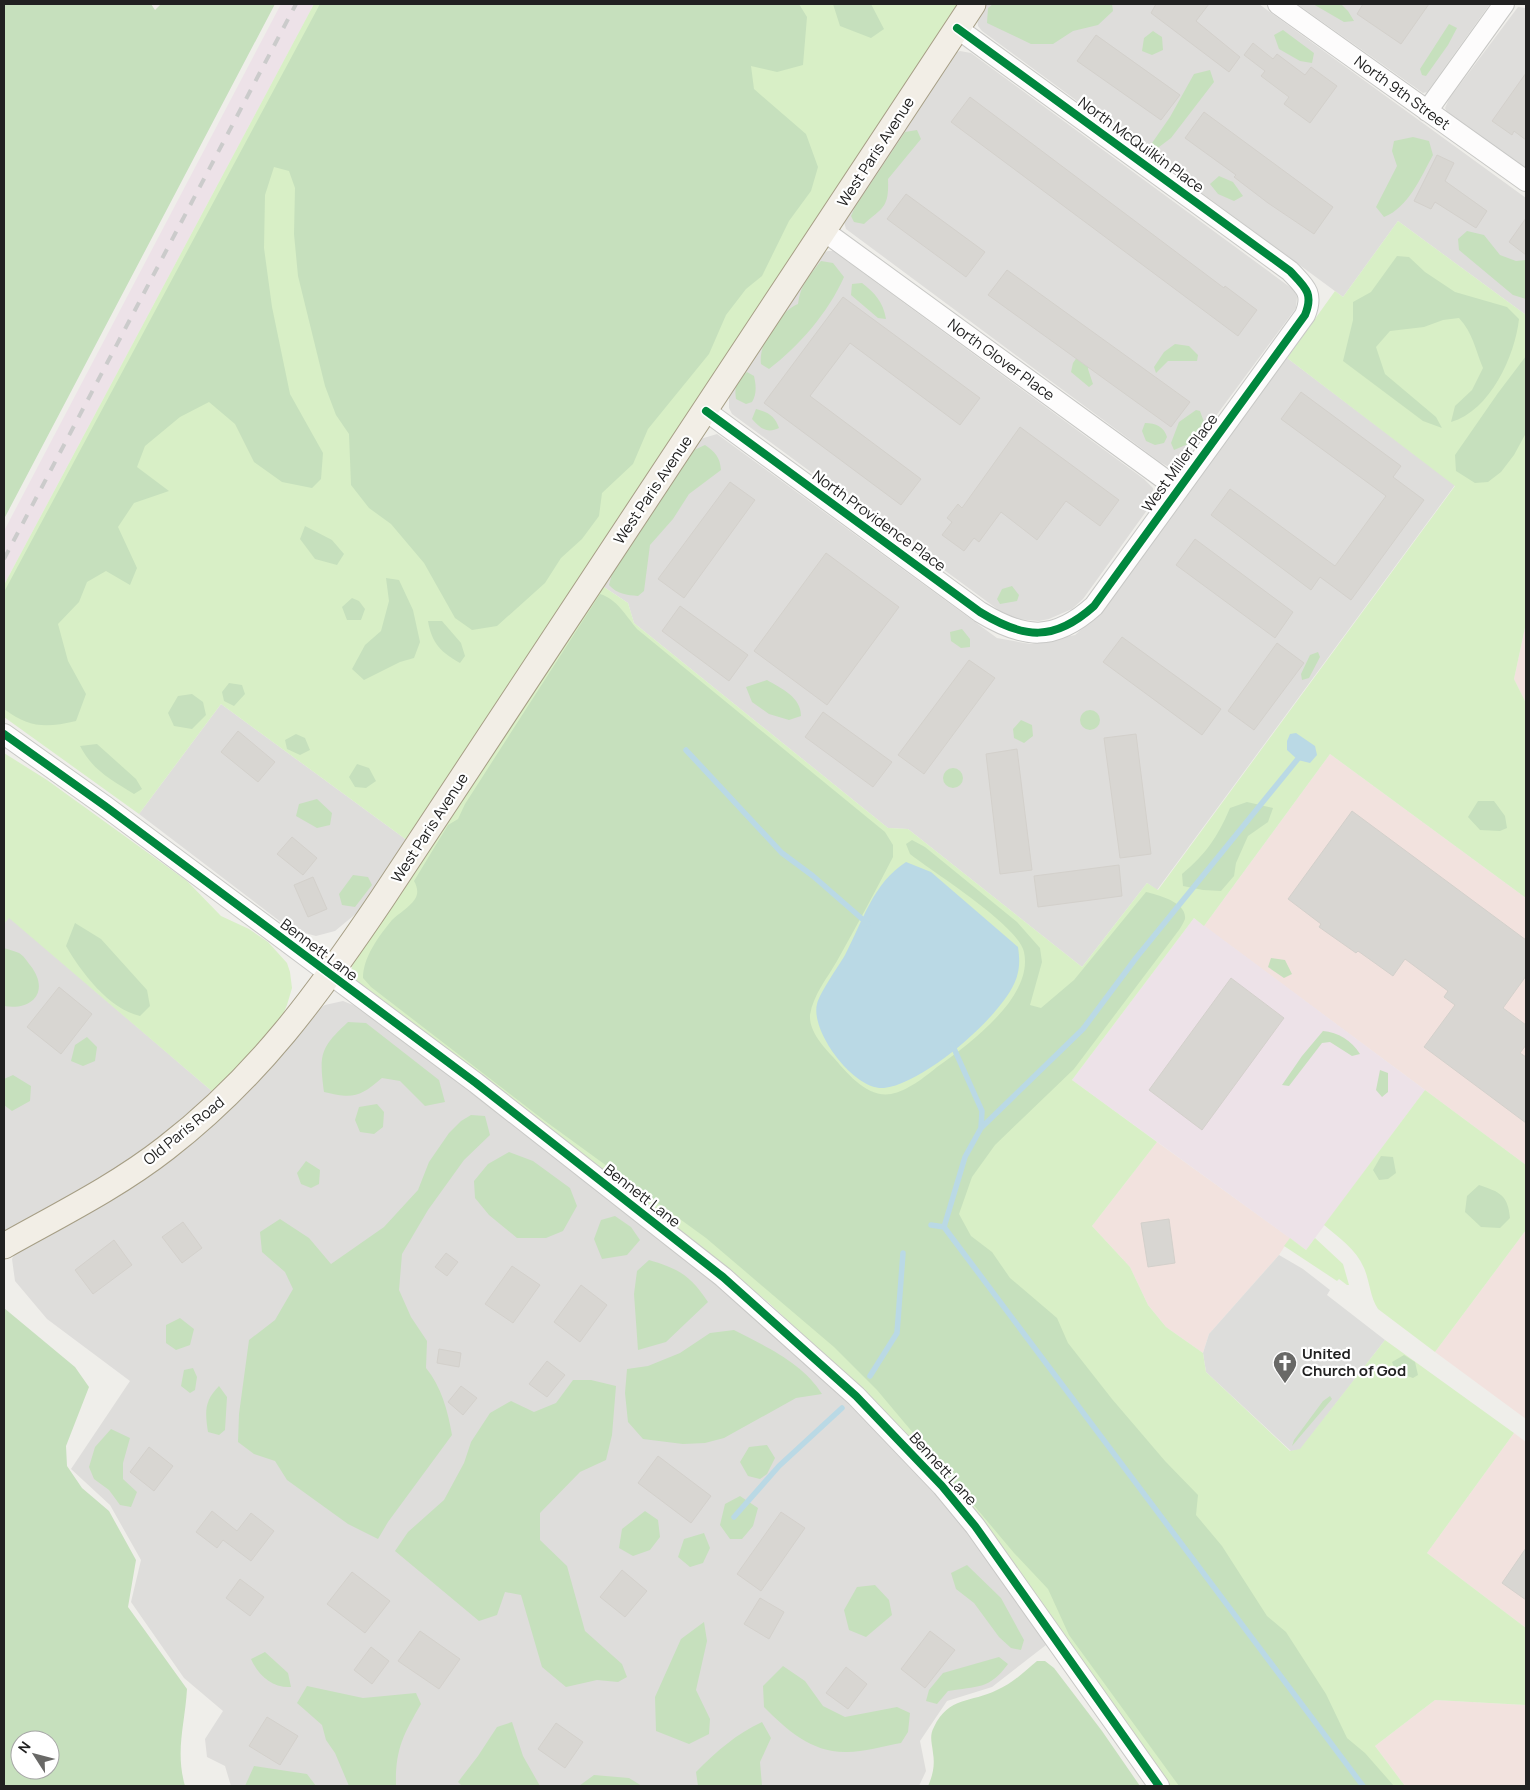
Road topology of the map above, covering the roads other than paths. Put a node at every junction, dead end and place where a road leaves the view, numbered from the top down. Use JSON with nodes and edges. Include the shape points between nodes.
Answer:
{"nodes":[{"id":1,"x":974,"y":4,"type":"edge"},
{"id":2,"x":1278,"y":4,"type":"edge"},
{"id":3,"x":1504,"y":4,"type":"edge"},
{"id":4,"x":957,"y":28,"type":"junction"},
{"id":5,"x":1427,"y":110,"type":"junction"},
{"id":6,"x":1526,"y":181,"type":"edge"},
{"id":7,"x":824,"y":231,"type":"junction"},
{"id":8,"x":1306,"y":287,"type":"joint"},
{"id":9,"x":706,"y":411,"type":"junction"},
{"id":10,"x":1178,"y":490,"type":"junction"},
{"id":11,"x":1045,"y":632,"type":"joint"},
{"id":12,"x":4,"y":734,"type":"edge"},
{"id":13,"x":330,"y":975,"type":"junction"},
{"id":14,"x":4,"y":1246,"type":"edge"},
{"id":15,"x":1159,"y":1786,"type":"edge"}],
"edges":[{"from":1,"to":4,"type":"main road","name":"West Paris Avenue"},
{"from":2,"to":5,"type":"street","name":"North 9th Street"},
{"from":3,"to":5,"type":"street"},
{"from":4,"to":7,"type":"main road","name":"West Paris Avenue"},
{"from":4,"to":8,"type":"street","name":"North McQuilkin Place","via":[[1290,271]]},
{"from":5,"to":6,"type":"street","name":"North 9th Street"},
{"from":7,"to":9,"type":"main road","name":"West Paris Avenue"},
{"from":7,"to":10,"type":"street","name":"North Glover Place"},
{"from":8,"to":10,"type":"street","name":"West Miller Place","via":[[1310,302],[1305,315]]},
{"from":9,"to":11,"type":"street","name":"North Providence Place","via":[[980,612],[1012,630]]},
{"from":9,"to":13,"type":"main road","name":"West Paris Avenue"},
{"from":10,"to":11,"type":"street","name":"West Miller Place","via":[[1094,606],[1077,622]]},
{"from":12,"to":13,"type":"street","name":"Bennett Lane"},
{"from":13,"to":14,"type":"main road","name":"Old Paris Road","via":[[290,1029],[257,1066],[199,1121],[118,1181]]},
{"from":13,"to":15,"type":"street","name":"Bennett Lane","via":[[476,1083],[723,1277],[856,1396],[942,1486],[975,1526]]}]}
